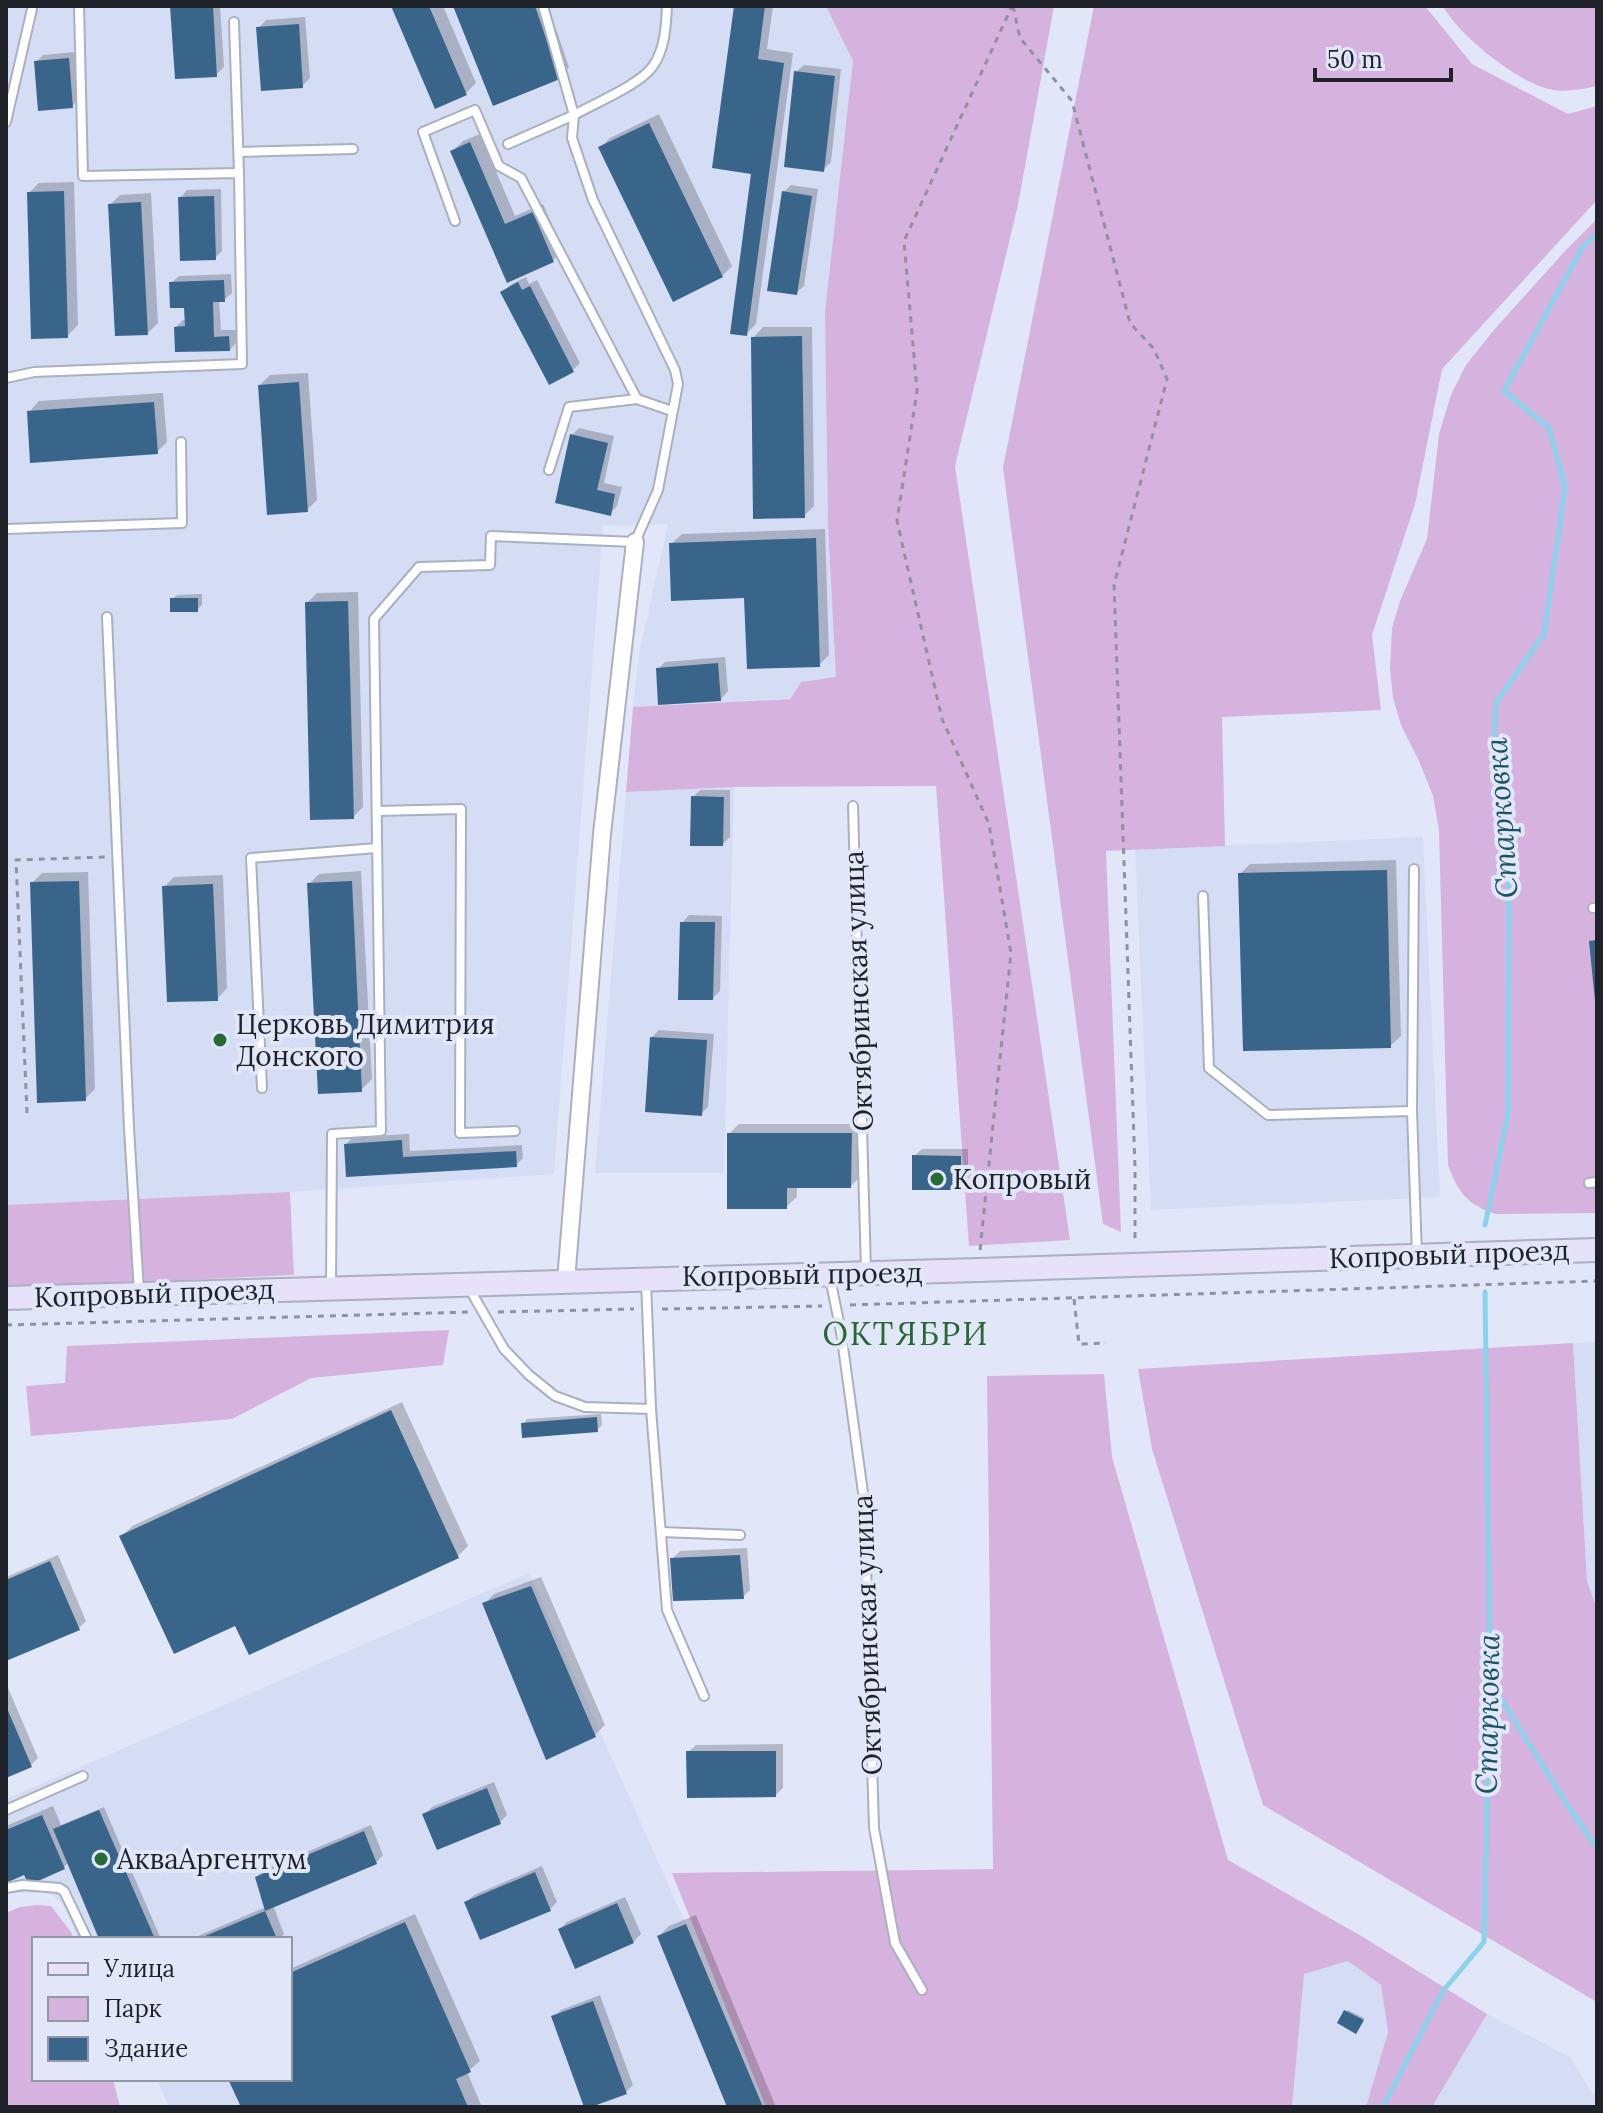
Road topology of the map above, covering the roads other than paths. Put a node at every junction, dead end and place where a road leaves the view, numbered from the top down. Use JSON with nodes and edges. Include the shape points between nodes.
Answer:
{"nodes":[{"id":1,"x":79,"y":6,"type":"edge"},
{"id":2,"x":543,"y":6,"type":"edge"},
{"id":3,"x":667,"y":6,"type":"edge"},
{"id":4,"x":32,"y":9,"type":"dead end"},
{"id":5,"x":234,"y":22,"type":"dead end"},
{"id":6,"x":574,"y":115,"type":"junction"},
{"id":7,"x":6,"y":122,"type":"edge"},
{"id":8,"x":508,"y":144,"type":"dead end"},
{"id":9,"x":353,"y":149,"type":"dead end"},
{"id":10,"x":239,"y":152,"type":"junction"},
{"id":11,"x":239,"y":173,"type":"junction"},
{"id":12,"x":455,"y":221,"type":"dead end"},
{"id":13,"x":6,"y":378,"type":"edge"},
{"id":14,"x":637,"y":399,"type":"junction"},
{"id":15,"x":672,"y":411,"type":"junction"},
{"id":16,"x":181,"y":442,"type":"dead end"},
{"id":17,"x":549,"y":470,"type":"dead end"},
{"id":18,"x":6,"y":529,"type":"edge"},
{"id":19,"x":635,"y":542,"type":"junction"},
{"id":20,"x":107,"y":617,"type":"dead end"},
{"id":21,"x":853,"y":806,"type":"dead end"},
{"id":22,"x":377,"y":811,"type":"junction"},
{"id":23,"x":377,"y":848,"type":"junction"},
{"id":24,"x":1414,"y":869,"type":"dead end"},
{"id":25,"x":1203,"y":896,"type":"dead end"},
{"id":26,"x":262,"y":1088,"type":"dead end"},
{"id":27,"x":1412,"y":1111,"type":"junction"},
{"id":28,"x":515,"y":1131,"type":"dead end"},
{"id":29,"x":1597,"y":1250,"type":"edge"},
{"id":30,"x":1417,"y":1255,"type":"junction"},
{"id":31,"x":867,"y":1272,"type":"junction"},
{"id":32,"x":829,"y":1273,"type":"junction"},
{"id":33,"x":646,"y":1278,"type":"junction"},
{"id":34,"x":566,"y":1281,"type":"junction"},
{"id":35,"x":466,"y":1284,"type":"junction"},
{"id":36,"x":331,"y":1288,"type":"junction"},
{"id":37,"x":139,"y":1294,"type":"junction"},
{"id":38,"x":6,"y":1298,"type":"edge"},
{"id":39,"x":651,"y":1409,"type":"junction"},
{"id":40,"x":661,"y":1532,"type":"junction"},
{"id":41,"x":740,"y":1535,"type":"dead end"},
{"id":42,"x":704,"y":1696,"type":"dead end"},
{"id":43,"x":83,"y":1776,"type":"dead end"},
{"id":44,"x":6,"y":1810,"type":"edge"},
{"id":45,"x":6,"y":1888,"type":"edge"},
{"id":46,"x":86,"y":1937,"type":"edge"},
{"id":47,"x":922,"y":1990,"type":"dead end"}],
"edges":[{"from":1,"to":11,"type":"lane","via":[[83,176]]},
{"from":2,"to":6,"type":"lane"},
{"from":3,"to":6,"type":"lane","via":[[653,67]]},
{"from":4,"to":7,"type":"lane"},
{"from":5,"to":10,"type":"lane"},
{"from":6,"to":8,"type":"lane"},
{"from":6,"to":15,"type":"lane","via":[[572,138],[593,200],[675,370],[678,384]]},
{"from":9,"to":10,"type":"lane"},
{"from":10,"to":11,"type":"lane"},
{"from":11,"to":13,"type":"lane","via":[[242,364],[34,372]]},
{"from":12,"to":14,"type":"lane","via":[[423,132],[475,110],[499,166],[521,178]]},
{"from":14,"to":15,"type":"lane"},
{"from":14,"to":17,"type":"lane","via":[[569,407]]},
{"from":15,"to":19,"type":"lane","via":[[658,490]]},
{"from":16,"to":18,"type":"lane","via":[[182,523]]},
{"from":19,"to":22,"type":"lane","via":[[491,536],[490,565],[419,567],[374,619]]},
{"from":19,"to":34,"type":"street","via":[[602,834]]},
{"from":20,"to":37,"type":"lane"},
{"from":21,"to":31,"type":"lane","name":"Октябринская улица"},
{"from":22,"to":23,"type":"lane"},
{"from":22,"to":28,"type":"lane","via":[[461,809],[460,1133]]},
{"from":23,"to":26,"type":"lane","via":[[251,858]]},
{"from":23,"to":36,"type":"lane","via":[[381,1131],[332,1134]]},
{"from":24,"to":27,"type":"lane"},
{"from":25,"to":27,"type":"lane","via":[[1209,1068],[1268,1115]]},
{"from":27,"to":30,"type":"lane"},
{"from":29,"to":30,"type":"main road","name":"Копровый проезд"},
{"from":30,"to":31,"type":"main road","name":"Копровый проезд"},
{"from":31,"to":32,"type":"main road","name":"Копровый проезд"},
{"from":32,"to":33,"type":"main road","name":"Копровый проезд"},
{"from":32,"to":47,"type":"lane","name":"Октябринская улица","via":[[864,1500],[874,1828],[895,1943]]},
{"from":33,"to":34,"type":"main road","name":"Копровый проезд"},
{"from":33,"to":39,"type":"lane"},
{"from":34,"to":35,"type":"main road","name":"Копровый проезд"},
{"from":35,"to":36,"type":"main road","name":"Копровый проезд"},
{"from":35,"to":39,"type":"lane","via":[[504,1349],[555,1396],[585,1407]]},
{"from":36,"to":37,"type":"main road","name":"Копровый проезд"},
{"from":37,"to":38,"type":"main road","name":"Копровый проезд"},
{"from":39,"to":40,"type":"lane"},
{"from":40,"to":41,"type":"lane"},
{"from":40,"to":42,"type":"lane","via":[[667,1610]]},
{"from":43,"to":44,"type":"lane"},
{"from":45,"to":46,"type":"lane","via":[[64,1891]]}]}
